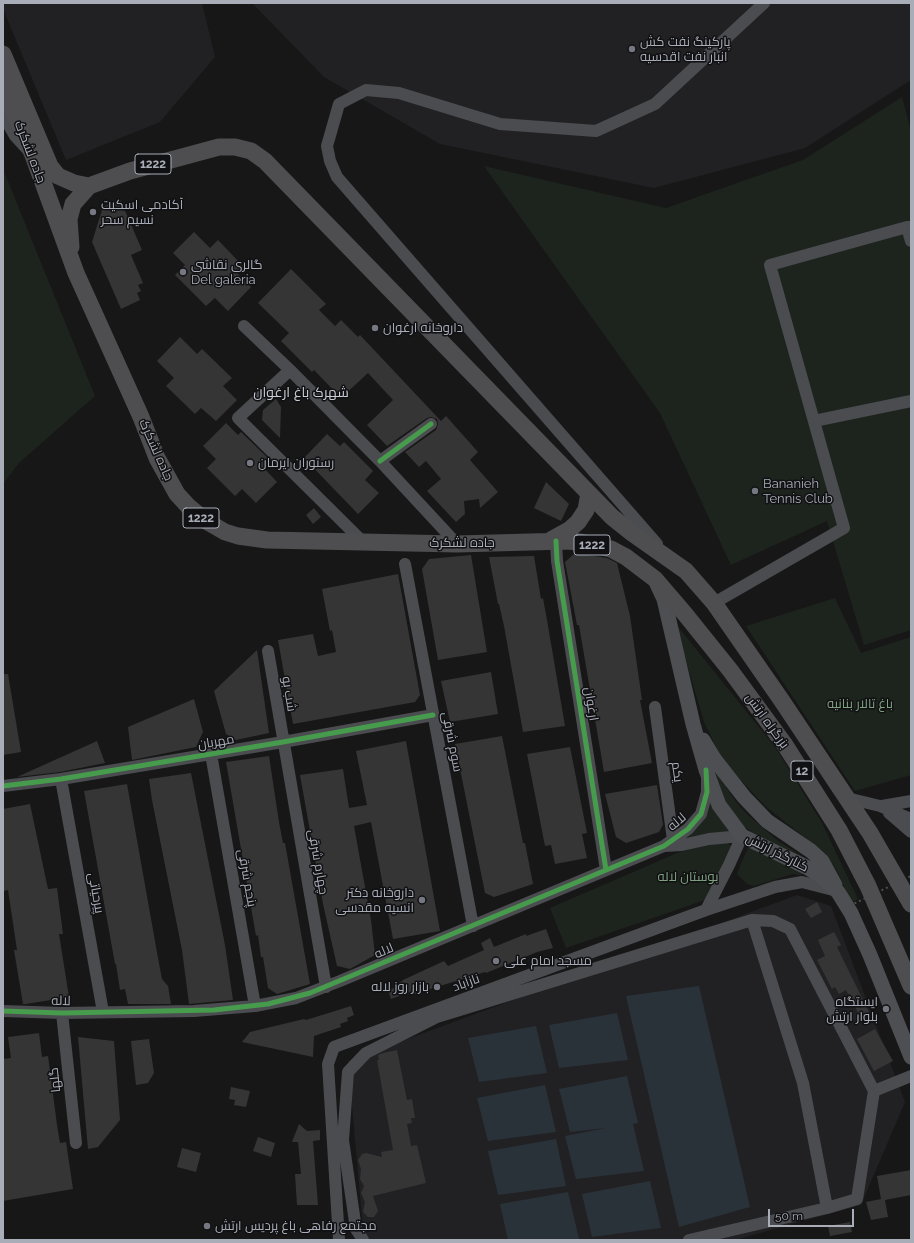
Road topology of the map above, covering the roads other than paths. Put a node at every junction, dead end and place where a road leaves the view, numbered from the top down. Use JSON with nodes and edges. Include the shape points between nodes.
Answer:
{"nodes":[{"id":1,"x":764,"y":3,"type":"edge"},
{"id":2,"x":3,"y":54,"type":"edge"},
{"id":3,"x":3,"y":87,"type":"edge"},
{"id":4,"x":3,"y":115,"type":"edge"},
{"id":5,"x":33,"y":155,"type":"junction"},
{"id":6,"x":89,"y":186,"type":"junction"},
{"id":7,"x":909,"y":227,"type":"edge"},
{"id":8,"x":911,"y":241,"type":"edge"},
{"id":9,"x":76,"y":273,"type":"junction"},
{"id":10,"x":244,"y":326,"type":"dead end"},
{"id":11,"x":290,"y":370,"type":"junction"},
{"id":12,"x":911,"y":401,"type":"edge"},
{"id":13,"x":814,"y":421,"type":"junction"},
{"id":14,"x":431,"y":424,"type":"dead end"},
{"id":15,"x":380,"y":461,"type":"junction"},
{"id":16,"x":589,"y":493,"type":"junction"},
{"id":17,"x":363,"y":542,"type":"junction"},
{"id":18,"x":551,"y":542,"type":"junction"},
{"id":19,"x":457,"y":544,"type":"junction"},
{"id":20,"x":626,"y":557,"type":"joint"},
{"id":21,"x":668,"y":557,"type":"junction"},
{"id":22,"x":405,"y":564,"type":"dead end"},
{"id":23,"x":655,"y":579,"type":"junction"},
{"id":24,"x":714,"y":603,"type":"junction"},
{"id":25,"x":268,"y":651,"type":"dead end"},
{"id":26,"x":655,"y":707,"type":"dead end"},
{"id":27,"x":433,"y":715,"type":"junction"},
{"id":28,"x":693,"y":724,"type":"junction"},
{"id":29,"x":283,"y":742,"type":"junction"},
{"id":30,"x":211,"y":754,"type":"junction"},
{"id":31,"x":706,"y":770,"type":"junction"},
{"id":32,"x":61,"y":779,"type":"junction"},
{"id":33,"x":3,"y":786,"type":"edge"},
{"id":34,"x":847,"y":798,"type":"junction"},
{"id":35,"x":911,"y":801,"type":"edge"},
{"id":36,"x":880,"y":806,"type":"junction"},
{"id":37,"x":911,"y":819,"type":"edge"},
{"id":38,"x":911,"y":832,"type":"edge"},
{"id":39,"x":742,"y":836,"type":"junction"},
{"id":40,"x":668,"y":843,"type":"junction"},
{"id":41,"x":606,"y":870,"type":"junction"},
{"id":42,"x":838,"y":892,"type":"junction"},
{"id":43,"x":911,"y":904,"type":"edge"},
{"id":44,"x":706,"y":910,"type":"junction"},
{"id":45,"x":752,"y":920,"type":"junction"},
{"id":46,"x":473,"y":926,"type":"junction"},
{"id":47,"x":911,"y":986,"type":"edge"},
{"id":48,"x":326,"y":987,"type":"junction"},
{"id":49,"x":255,"y":1006,"type":"junction"},
{"id":50,"x":3,"y":1011,"type":"edge"},
{"id":51,"x":103,"y":1012,"type":"junction"},
{"id":52,"x":62,"y":1013,"type":"junction"},
{"id":53,"x":910,"y":1051,"type":"edge"},
{"id":54,"x":911,"y":1076,"type":"edge"},
{"id":55,"x":874,"y":1091,"type":"junction"},
{"id":56,"x":76,"y":1143,"type":"dead end"},
{"id":57,"x":827,"y":1208,"type":"junction"},
{"id":58,"x":339,"y":1240,"type":"edge"},
{"id":59,"x":363,"y":1240,"type":"edge"},
{"id":60,"x":688,"y":1240,"type":"edge"}],
"edges":[{"from":1,"to":21,"type":"street","via":[[655,104],[596,131],[500,124],[399,92],[366,90],[339,104],[327,146],[337,177]]},
{"from":2,"to":6,"type":"highway","name":"جاده لشکرک","via":[[50,166],[58,176]]},
{"from":3,"to":5,"type":"highway","name":"جاده لشکرک","number":"1222"},
{"from":4,"to":5,"type":"street","via":[[15,136]]},
{"from":5,"to":9,"type":"highway","name":"جاده لشکرک","number":"1222"},
{"from":6,"to":9,"type":"highway","number":"1222","via":[[73,204],[69,219]]},
{"from":6,"to":16,"type":"highway","number":"1222","via":[[130,171],[220,147],[251,151],[270,166]]},
{"from":7,"to":8,"type":"street"},
{"from":7,"to":13,"type":"street","via":[[770,264]]},
{"from":9,"to":17,"type":"highway","name":"جاده لشکرک","number":"1222","via":[[160,464],[177,494],[188,506],[206,521],[238,536],[267,540]]},
{"from":10,"to":11,"type":"street"},
{"from":11,"to":15,"type":"street"},
{"from":11,"to":17,"type":"street","via":[[238,418]]},
{"from":12,"to":13,"type":"street"},
{"from":13,"to":24,"type":"street","via":[[844,528]]},
{"from":14,"to":15,"type":"street"},
{"from":15,"to":19,"type":"street"},
{"from":16,"to":18,"type":"highway","number":"1222","via":[[586,510],[578,522]]},
{"from":16,"to":21,"type":"highway","name":"بزرگراه ارتش","number":"1222","via":[[612,517]]},
{"from":17,"to":19,"type":"highway","name":"جاده لشکرک","number":"1222"},
{"from":18,"to":19,"type":"highway","name":"جاده لشکرک","number":"1222"},
{"from":18,"to":20,"type":"highway","name":"جاده لشکرک","number":"1222","via":[[580,542],[611,549]]},
{"from":18,"to":41,"type":"street","name":"ارغوان","via":[[557,561]]},
{"from":20,"to":23,"type":"highway","name":"کنارگذر ارتش","number":"1222"},
{"from":21,"to":23,"type":"highway"},
{"from":21,"to":24,"type":"highway","name":"بزرگراه ارتش","number":"12","via":[[686,571]]},
{"from":22,"to":27,"type":"street","name":"سوم شرقی"},
{"from":23,"to":28,"type":"main road","name":"کنارگذر ارتش","via":[[664,600]]},
{"from":23,"to":47,"type":"highway","name":"بزرگراه ارتش","number":"12","via":[[730,670],[785,745],[839,830],[868,886]]},
{"from":24,"to":34,"type":"highway","name":"بزرگراه ارتش","number":"12"},
{"from":25,"to":29,"type":"street","name":"شب بو"},
{"from":26,"to":40,"type":"street","name":"یکم"},
{"from":27,"to":29,"type":"street","name":"مهربان"},
{"from":27,"to":46,"type":"street","name":"سوم شرقی"},
{"from":28,"to":31,"type":"main road","name":"کنارگذر ارتش"},
{"from":28,"to":42,"type":"main road","via":[[715,760],[744,797],[768,821],[822,861]]},
{"from":29,"to":30,"type":"street","name":"مهربان"},
{"from":29,"to":48,"type":"street","name":"چهارم شرقی"},
{"from":30,"to":32,"type":"street","name":"مهربان"},
{"from":30,"to":49,"type":"street","name":"پنجم شرقی"},
{"from":31,"to":39,"type":"main road","name":"کنارگذر ارتش","via":[[719,804]]},
{"from":31,"to":40,"type":"street","name":"لاله","via":[[708,792],[701,814],[688,829]]},
{"from":32,"to":33,"type":"street","name":"مهربان"},
{"from":32,"to":51,"type":"street","name":"پیرحیاتی"},
{"from":34,"to":36,"type":"street"},
{"from":34,"to":43,"type":"highway","name":"بزرگراه ارتش","number":"12"},
{"from":35,"to":36,"type":"street"},
{"from":36,"to":37,"type":"street"},
{"from":36,"to":38,"type":"street"},
{"from":39,"to":40,"type":"street","name":"لاله","via":[[682,845]]},
{"from":39,"to":42,"type":"main road","name":"کنارگذر ارتش","via":[[808,868]]},
{"from":39,"to":44,"type":"street"},
{"from":40,"to":41,"type":"street","name":"لاله"},
{"from":41,"to":46,"type":"street","name":"لاله"},
{"from":42,"to":44,"type":"street","name":"نازآباد","via":[[812,884],[794,883]]},
{"from":42,"to":53,"type":"main road","name":"کنارگذر ارتش","via":[[851,913]]},
{"from":44,"to":58,"type":"street","name":"نازآباد","via":[[334,1047],[328,1064]]},
{"from":45,"to":55,"type":"street","via":[[773,921],[790,928]]},
{"from":45,"to":57,"type":"street","via":[[803,1083]]},
{"from":45,"to":59,"type":"street","via":[[437,1017],[366,1053],[348,1072],[343,1140],[356,1229]]},
{"from":46,"to":48,"type":"street","name":"لاله"},
{"from":48,"to":49,"type":"street","name":"لاله","via":[[296,998]]},
{"from":49,"to":51,"type":"street","name":"لاله","via":[[199,1011]]},
{"from":50,"to":52,"type":"street","name":"لاله"},
{"from":51,"to":52,"type":"street","name":"لاله"},
{"from":52,"to":56,"type":"street","name":"گلها"},
{"from":54,"to":55,"type":"street"},
{"from":55,"to":57,"type":"street","via":[[857,1199]]},
{"from":57,"to":60,"type":"street"}]}
